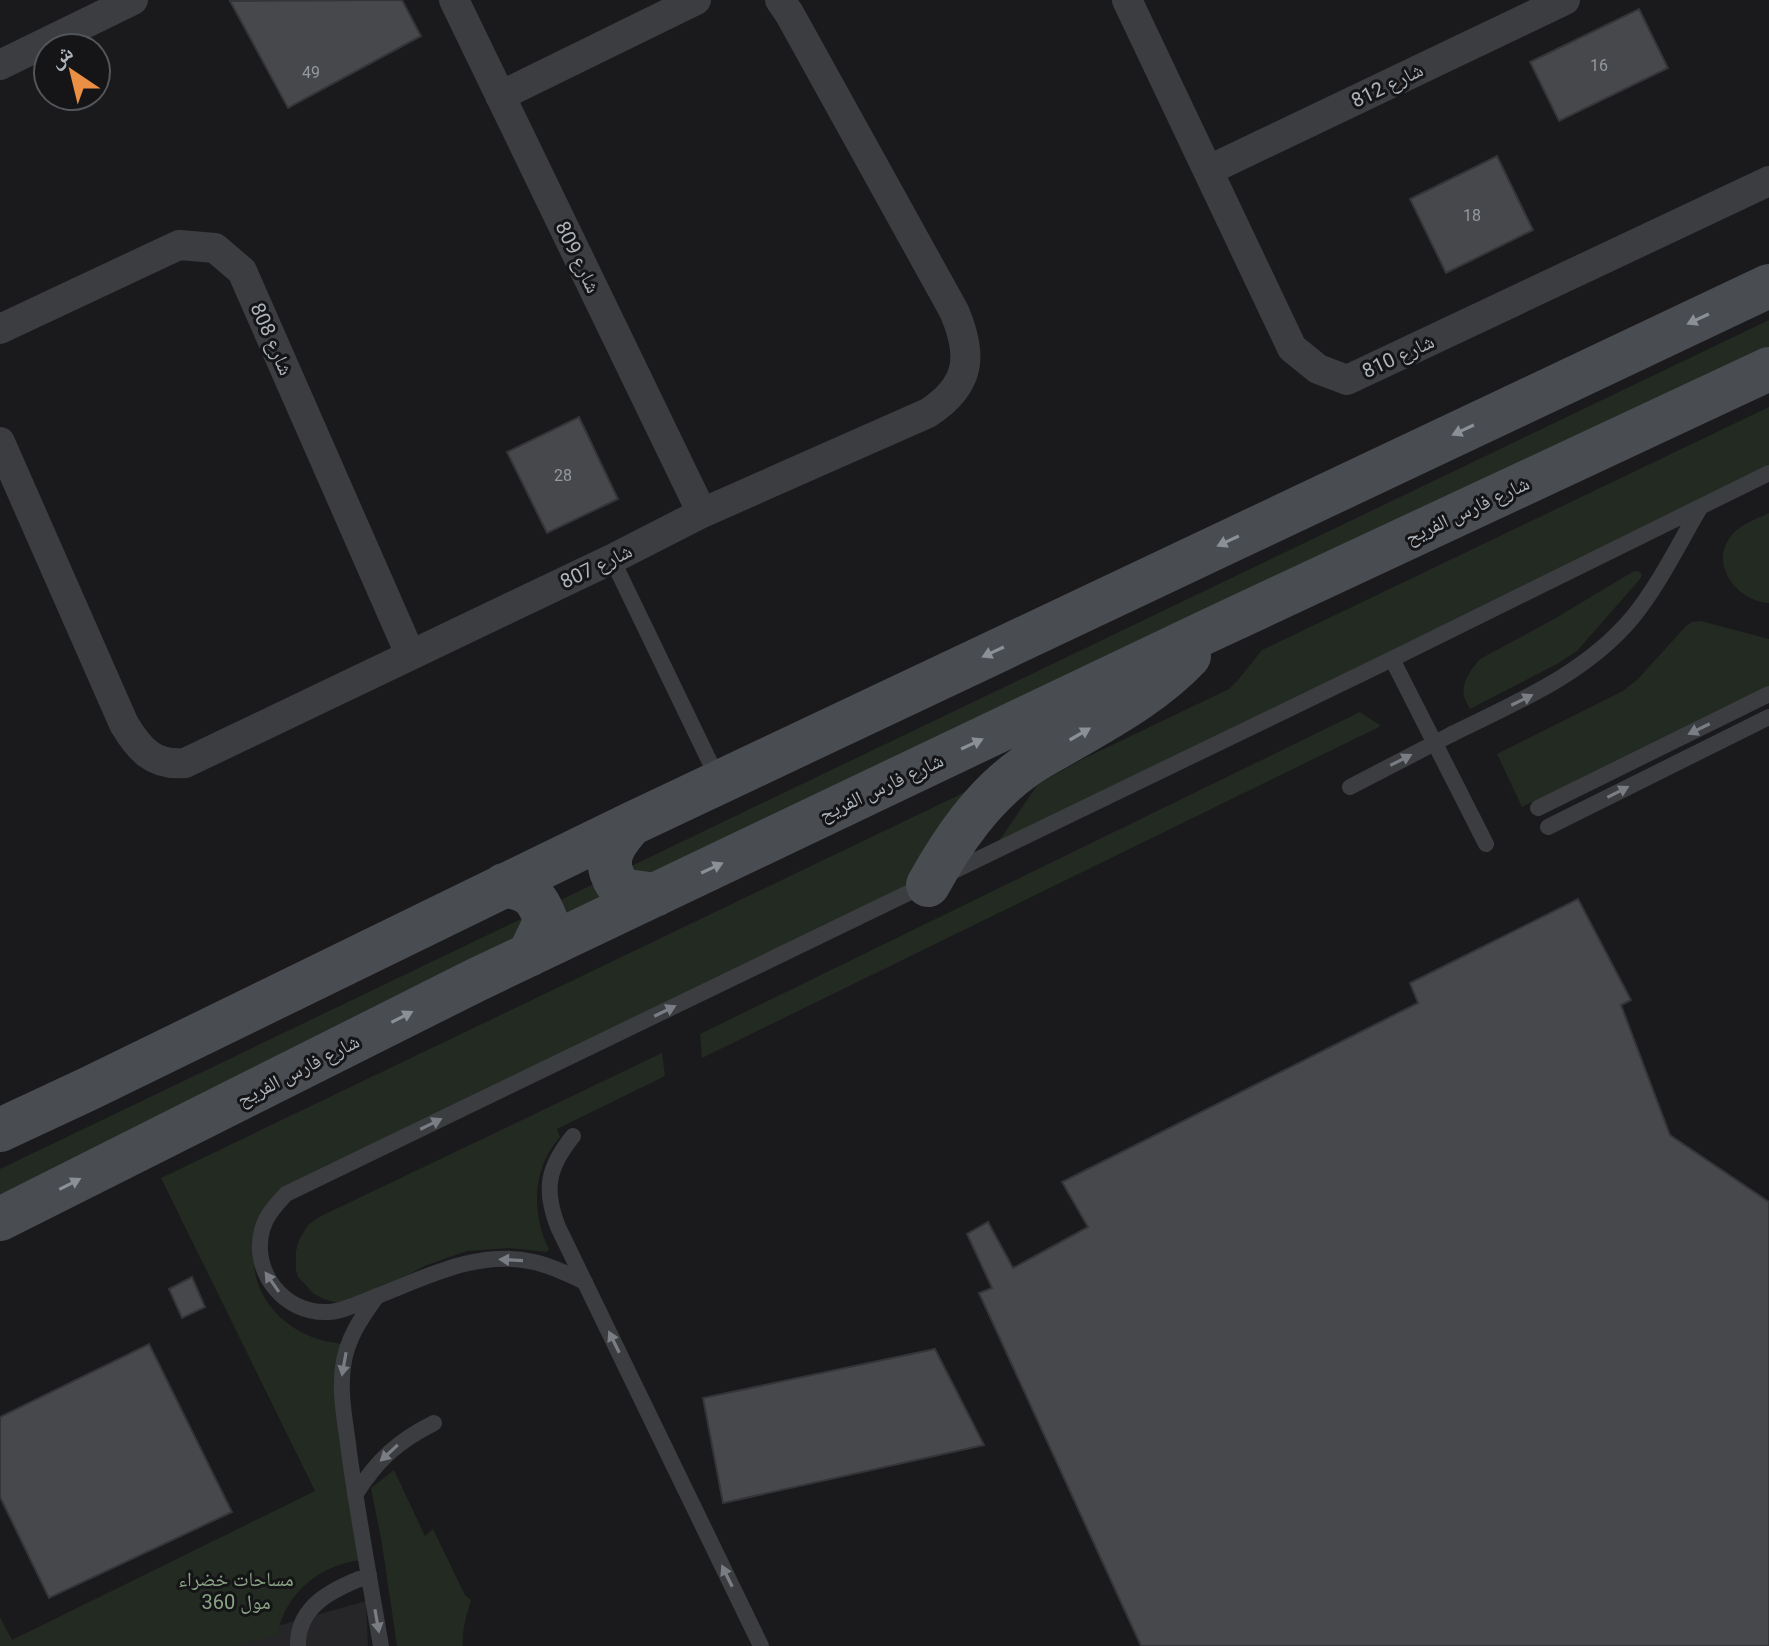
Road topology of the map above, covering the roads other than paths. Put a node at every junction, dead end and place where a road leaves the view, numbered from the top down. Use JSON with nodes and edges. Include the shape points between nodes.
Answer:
{"nodes":[{"id":1,"x":133,"y":0,"type":"edge"},
{"id":2,"x":454,"y":0,"type":"edge"},
{"id":3,"x":696,"y":0,"type":"edge"},
{"id":4,"x":780,"y":0,"type":"edge"},
{"id":5,"x":1127,"y":0,"type":"edge"},
{"id":6,"x":1565,"y":0,"type":"edge"},
{"id":7,"x":0,"y":65,"type":"edge"},
{"id":8,"x":500,"y":96,"type":"junction"},
{"id":9,"x":1209,"y":170,"type":"junction"},
{"id":10,"x":1769,"y":181,"type":"edge"},
{"id":11,"x":1769,"y":286,"type":"edge"},
{"id":12,"x":0,"y":329,"type":"edge"},
{"id":13,"x":1769,"y":369,"type":"edge"},
{"id":14,"x":0,"y":442,"type":"edge"},
{"id":15,"x":1769,"y":473,"type":"edge"},
{"id":16,"x":1700,"y":508,"type":"junction"},
{"id":17,"x":702,"y":513,"type":"junction"},
{"id":18,"x":612,"y":559,"type":"junction"},
{"id":19,"x":1208,"y":631,"type":"junction"},
{"id":20,"x":410,"y":654,"type":"junction"},
{"id":21,"x":1392,"y":659,"type":"junction"},
{"id":22,"x":1769,"y":694,"type":"edge"},
{"id":23,"x":1769,"y":717,"type":"edge"},
{"id":24,"x":720,"y":782,"type":"junction"},
{"id":25,"x":1350,"y":787,"type":"dead end"},
{"id":26,"x":1538,"y":808,"type":"dead end"},
{"id":27,"x":631,"y":824,"type":"junction"},
{"id":28,"x":1548,"y":827,"type":"dead end"},
{"id":29,"x":1486,"y":844,"type":"dead end"},
{"id":30,"x":504,"y":885,"type":"junction"},
{"id":31,"x":928,"y":885,"type":"junction"},
{"id":32,"x":655,"y":895,"type":"junction"},
{"id":33,"x":529,"y":955,"type":"junction"},
{"id":34,"x":0,"y":1130,"type":"edge"},
{"id":35,"x":573,"y":1136,"type":"dead end"},
{"id":36,"x":0,"y":1219,"type":"edge"},
{"id":37,"x":585,"y":1282,"type":"junction"},
{"id":38,"x":378,"y":1295,"type":"junction"},
{"id":39,"x":434,"y":1423,"type":"dead end"},
{"id":40,"x":355,"y":1495,"type":"junction"},
{"id":41,"x":369,"y":1575,"type":"junction"},
{"id":42,"x":298,"y":1646,"type":"edge"},
{"id":43,"x":381,"y":1646,"type":"edge"},
{"id":44,"x":761,"y":1646,"type":"edge"}],
"edges":[{"from":1,"to":7,"type":"street"},
{"from":2,"to":8,"type":"street","name":"شارع 809"},
{"from":3,"to":8,"type":"street"},
{"from":4,"to":17,"type":"street","name":"شارع 807","via":[[954,311],[963,333],[965,365],[953,395],[928,413]]},
{"from":5,"to":9,"type":"street","name":"شارع 810"},
{"from":6,"to":9,"type":"street","name":"شارع 812"},
{"from":8,"to":17,"type":"street","name":"شارع 809"},
{"from":9,"to":10,"type":"street","name":"شارع 810","via":[[1292,348],[1318,369],[1347,380]]},
{"from":11,"to":24,"type":"street","one_way":true},
{"from":12,"to":20,"type":"street","name":"شارع 808","via":[[179,245],[215,248],[242,271]]},
{"from":13,"to":19,"type":"street","name":"شارع فارس الفريح"},
{"from":14,"to":20,"type":"street","name":"شارع 807","via":[[124,724],[134,741],[159,760],[185,763]]},
{"from":15,"to":16,"type":"lane"},
{"from":16,"to":21,"type":"lane"},
{"from":25,"to":16,"type":"lane","one_way":true,"bridge":true,"via":[[1585,662],[1650,594]]},
{"from":17,"to":18,"type":"street","name":"شارع 807"},
{"from":18,"to":20,"type":"street","name":"شارع 807"},
{"from":18,"to":24,"type":"lane"},
{"from":31,"to":19,"type":"street","one_way":true,"via":[[947,851],[996,791],[1026,766],[1154,689]]},
{"from":32,"to":19,"type":"street","name":"شارع فارس الفريح","one_way":true},
{"from":21,"to":29,"type":"lane"},
{"from":21,"to":31,"type":"lane"},
{"from":22,"to":26,"type":"lane","one_way":true},
{"from":28,"to":23,"type":"lane","one_way":true},
{"from":24,"to":27,"type":"street"},
{"from":27,"to":30,"type":"street"},
{"from":27,"to":32,"type":"street","via":[[610,855],[610,870],[624,890]]},
{"from":30,"to":33,"type":"street","via":[[538,900],[546,920]]},
{"from":30,"to":34,"type":"street"},
{"from":38,"to":31,"type":"lane","one_way":true,"via":[[331,1313],[290,1303],[264,1270],[262,1229],[271,1209],[286,1194]]},
{"from":32,"to":33,"type":"street","name":"شارع فارس الفريح"},
{"from":36,"to":33,"type":"street","name":"شارع فارس الفريح","one_way":true},
{"from":35,"to":37,"type":"lane","via":[[560,1151],[549,1189],[558,1227]]},
{"from":37,"to":38,"type":"lane","one_way":true,"via":[[532,1261],[503,1258],[473,1261]]},
{"from":44,"to":37,"type":"lane","one_way":true},
{"from":38,"to":40,"type":"lane","one_way":true,"via":[[350,1339],[343,1364],[341,1390]]},
{"from":39,"to":40,"type":"lane","one_way":true,"via":[[397,1445]]},
{"from":40,"to":41,"type":"lane"},
{"from":41,"to":42,"type":"lane","via":[[337,1588],[308,1611]]},
{"from":41,"to":43,"type":"lane","one_way":true}]}
